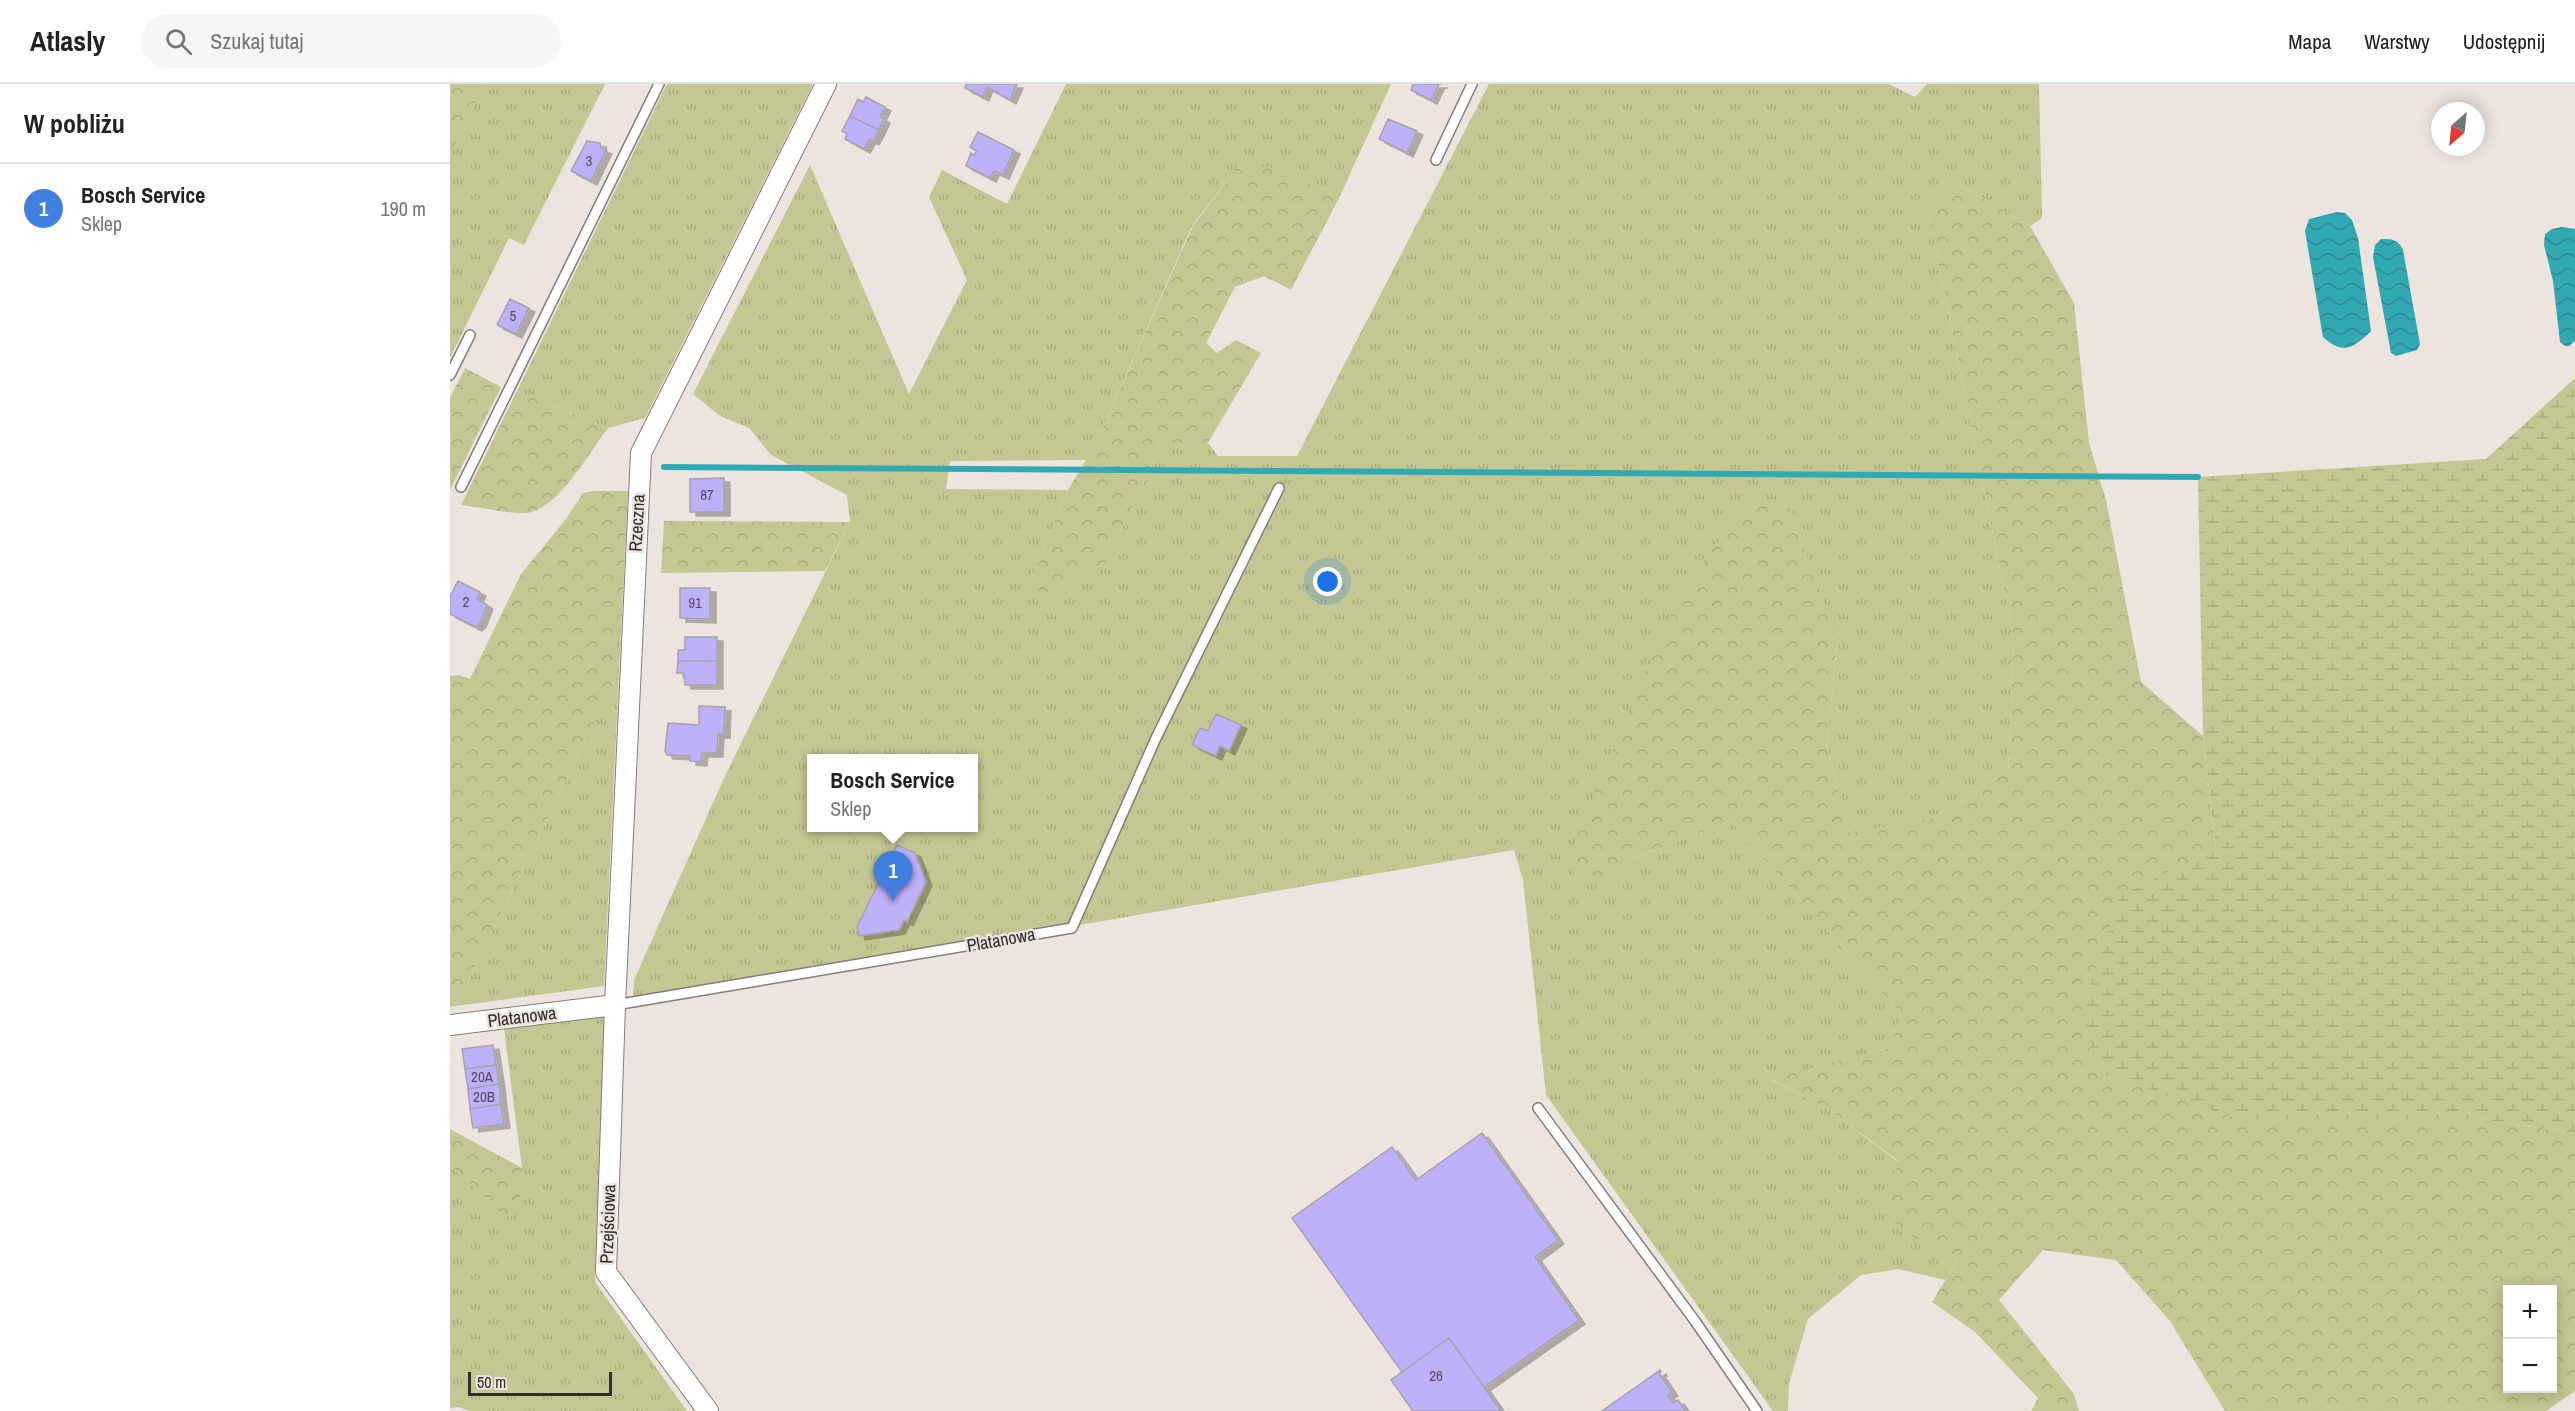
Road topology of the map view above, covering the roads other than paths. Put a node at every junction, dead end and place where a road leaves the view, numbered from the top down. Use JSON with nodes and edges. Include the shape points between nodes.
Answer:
{"nodes":[{"id":1,"x":659,"y":84,"type":"edge"},
{"id":2,"x":826,"y":84,"type":"edge"},
{"id":3,"x":1472,"y":84,"type":"edge"},
{"id":4,"x":1436,"y":160,"type":"dead end"},
{"id":5,"x":470,"y":335,"type":"dead end"},
{"id":6,"x":450,"y":375,"type":"edge"},
{"id":7,"x":461,"y":487,"type":"dead end"},
{"id":8,"x":1279,"y":488,"type":"dead end"},
{"id":9,"x":615,"y":1005,"type":"junction"},
{"id":10,"x":450,"y":1026,"type":"edge"},
{"id":11,"x":1538,"y":1108,"type":"dead end"},
{"id":12,"x":708,"y":1411,"type":"edge"},
{"id":13,"x":1757,"y":1411,"type":"edge"}],
"edges":[{"from":1,"to":7,"type":"lane"},
{"from":2,"to":9,"type":"street","name":"Rzeczna","via":[[641,453]]},
{"from":3,"to":4,"type":"lane"},
{"from":5,"to":6,"type":"lane"},
{"from":8,"to":9,"type":"lane","name":"Platanowa","via":[[1156,738],[1072,928]]},
{"from":9,"to":10,"type":"street","name":"Platanowa"},
{"from":9,"to":12,"type":"street","name":"Przejściowa","via":[[606,1272]]},
{"from":11,"to":13,"type":"lane"}]}
